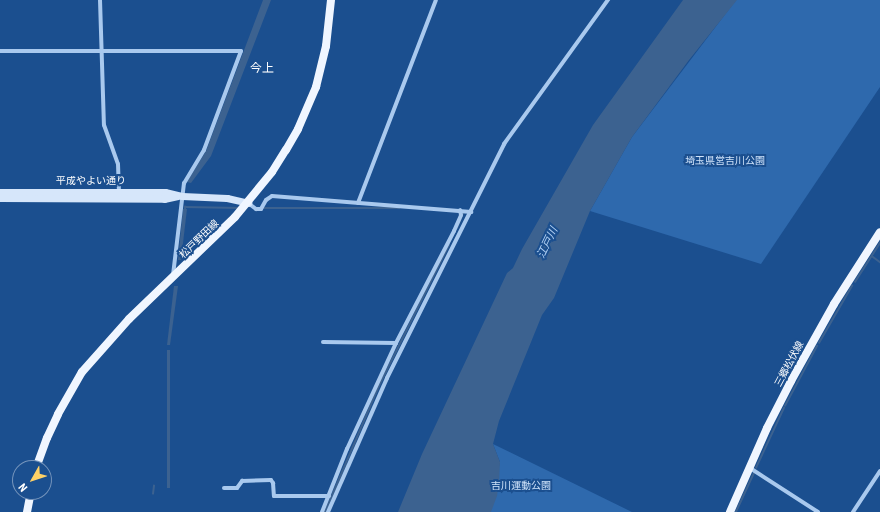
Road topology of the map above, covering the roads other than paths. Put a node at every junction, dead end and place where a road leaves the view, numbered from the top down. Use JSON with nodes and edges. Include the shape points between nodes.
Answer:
{"nodes":[{"id":1,"x":100,"y":0,"type":"edge"},
{"id":2,"x":331,"y":0,"type":"edge"},
{"id":3,"x":436,"y":0,"type":"edge"},
{"id":4,"x":608,"y":0,"type":"edge"},
{"id":5,"x":100,"y":50,"type":"junction"},
{"id":6,"x":0,"y":51,"type":"edge"},
{"id":7,"x":119,"y":190,"type":"junction"},
{"id":8,"x":0,"y":192,"type":"edge"},
{"id":9,"x":182,"y":196,"type":"junction"},
{"id":10,"x":0,"y":198,"type":"edge"},
{"id":11,"x":248,"y":203,"type":"junction"},
{"id":12,"x":358,"y":203,"type":"junction"},
{"id":13,"x":460,"y":210,"type":"junction"},
{"id":14,"x":471,"y":212,"type":"junction"},
{"id":15,"x":880,"y":232,"type":"edge"},
{"id":16,"x":173,"y":277,"type":"junction"},
{"id":17,"x":323,"y":342,"type":"dead end"},
{"id":18,"x":396,"y":342,"type":"junction"},
{"id":19,"x":39,"y":460,"type":"edge"},
{"id":20,"x":750,"y":468,"type":"junction"},
{"id":21,"x":880,"y":471,"type":"edge"},
{"id":22,"x":224,"y":488,"type":"dead end"},
{"id":23,"x":328,"y":496,"type":"junction"},
{"id":24,"x":333,"y":497,"type":"junction"},
{"id":25,"x":29,"y":500,"type":"edge"},
{"id":26,"x":27,"y":512,"type":"edge"},
{"id":27,"x":322,"y":512,"type":"edge"},
{"id":28,"x":328,"y":512,"type":"edge"},
{"id":29,"x":730,"y":512,"type":"edge"},
{"id":30,"x":818,"y":512,"type":"edge"},
{"id":31,"x":853,"y":512,"type":"edge"}],
"edges":[{"from":1,"to":5,"type":"street"},
{"from":2,"to":11,"type":"main road","name":"松戸野田線","via":[[326,46],[316,87],[286,150]]},
{"from":3,"to":12,"type":"street"},
{"from":4,"to":14,"type":"street","via":[[504,144]]},
{"from":5,"to":6,"type":"street"},
{"from":5,"to":7,"type":"street","via":[[104,125],[118,164]]},
{"from":5,"to":9,"type":"street","via":[[241,51],[204,150],[184,183]]},
{"from":7,"to":8,"type":"street","name":"平成やよい通り"},
{"from":7,"to":9,"type":"street","name":"平成やよい通り","via":[[165,192]]},
{"from":9,"to":10,"type":"street","name":"平成やよい通り","via":[[164,199]]},
{"from":9,"to":11,"type":"street","name":"平成やよい通り","via":[[227,198]]},
{"from":9,"to":16,"type":"street"},
{"from":11,"to":12,"type":"street","via":[[256,209],[261,209],[272,196]]},
{"from":11,"to":16,"type":"main road","name":"松戸野田線"},
{"from":12,"to":13,"type":"street"},
{"from":13,"to":14,"type":"street"},
{"from":13,"to":18,"type":"street","via":[[461,215],[454,231]]},
{"from":14,"to":24,"type":"street","via":[[387,378]]},
{"from":15,"to":20,"type":"main road","name":"三郷松伏線","via":[[848,280],[802,361],[767,428]]},
{"from":16,"to":19,"type":"main road","name":"松戸野田線","via":[[129,319],[82,372],[58,414]]},
{"from":17,"to":18,"type":"street"},
{"from":18,"to":23,"type":"street"},
{"from":20,"to":29,"type":"main road","name":"三郷松伏線"},
{"from":20,"to":30,"type":"street"},
{"from":21,"to":31,"type":"street"},
{"from":22,"to":23,"type":"street","via":[[237,488],[242,481],[271,480],[274,496]]},
{"from":23,"to":24,"type":"street"},
{"from":23,"to":27,"type":"street"},
{"from":24,"to":28,"type":"street"},
{"from":25,"to":26,"type":"main road"}]}
